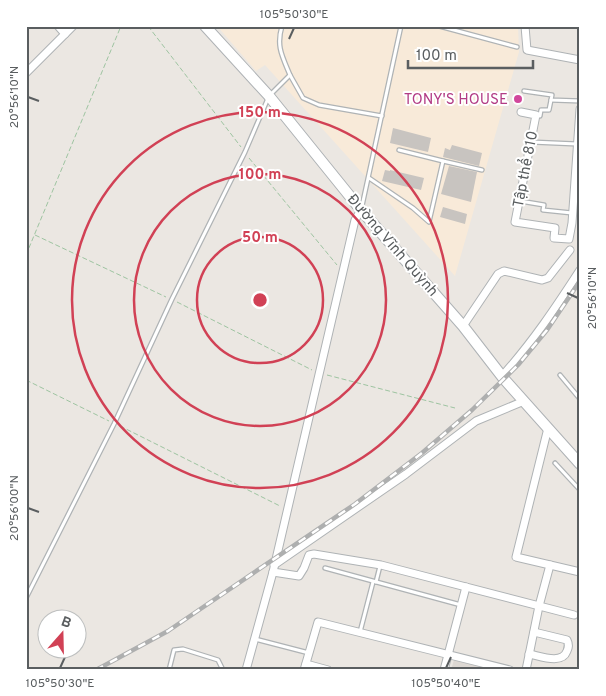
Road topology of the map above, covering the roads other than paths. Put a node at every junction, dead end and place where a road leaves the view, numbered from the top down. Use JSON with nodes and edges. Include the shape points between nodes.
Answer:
{"nodes":[{"id":1,"x":58,"y":26,"type":"edge"},
{"id":2,"x":73,"y":26,"type":"edge"},
{"id":3,"x":205,"y":26,"type":"edge"},
{"id":4,"x":282,"y":26,"type":"edge"},
{"id":5,"x":401,"y":26,"type":"edge"},
{"id":6,"x":439,"y":26,"type":"edge"},
{"id":7,"x":525,"y":26,"type":"edge"},
{"id":8,"x":65,"y":34,"type":"junction"},
{"id":9,"x":517,"y":47,"type":"dead end"},
{"id":10,"x":580,"y":60,"type":"edge"},
{"id":11,"x":26,"y":73,"type":"edge"},
{"id":12,"x":290,"y":75,"type":"junction"},
{"id":13,"x":524,"y":91,"type":"dead end"},
{"id":14,"x":269,"y":96,"type":"junction"},
{"id":15,"x":551,"y":100,"type":"junction"},
{"id":16,"x":580,"y":101,"type":"edge"},
{"id":17,"x":580,"y":109,"type":"edge"},
{"id":18,"x":521,"y":112,"type":"dead end"},
{"id":19,"x":382,"y":116,"type":"junction"},
{"id":20,"x":536,"y":116,"type":"junction"},
{"id":21,"x":579,"y":135,"type":"edge"},
{"id":22,"x":530,"y":142,"type":"junction"},
{"id":23,"x":578,"y":144,"type":"junction"},
{"id":24,"x":399,"y":150,"type":"dead end"},
{"id":25,"x":443,"y":161,"type":"junction"},
{"id":26,"x":482,"y":170,"type":"dead end"},
{"id":27,"x":369,"y":178,"type":"junction"},
{"id":28,"x":518,"y":201,"type":"junction"},
{"id":29,"x":575,"y":208,"type":"edge"},
{"id":30,"x":362,"y":210,"type":"junction"},
{"id":31,"x":570,"y":250,"type":"dead end"},
{"id":32,"x":580,"y":270,"type":"edge"},
{"id":33,"x":463,"y":326,"type":"junction"},
{"id":34,"x":560,"y":375,"type":"dead end"},
{"id":35,"x":502,"y":376,"type":"junction"},
{"id":36,"x":580,"y":398,"type":"edge"},
{"id":37,"x":524,"y":401,"type":"junction"},
{"id":38,"x":548,"y":428,"type":"junction"},
{"id":39,"x":555,"y":463,"type":"dead end"},
{"id":40,"x":580,"y":464,"type":"edge"},
{"id":41,"x":580,"y":490,"type":"edge"},
{"id":42,"x":381,"y":565,"type":"junction"},
{"id":43,"x":550,"y":565,"type":"junction"},
{"id":44,"x":273,"y":568,"type":"junction"},
{"id":45,"x":325,"y":568,"type":"dead end"},
{"id":46,"x":580,"y":572,"type":"edge"},
{"id":47,"x":375,"y":582,"type":"junction"},
{"id":48,"x":466,"y":587,"type":"junction"},
{"id":49,"x":26,"y":598,"type":"edge"},
{"id":50,"x":461,"y":605,"type":"junction"},
{"id":51,"x":539,"y":606,"type":"junction"},
{"id":52,"x":574,"y":615,"type":"dead end"},
{"id":53,"x":360,"y":632,"type":"junction"},
{"id":54,"x":534,"y":632,"type":"junction"},
{"id":55,"x":254,"y":638,"type":"junction"},
{"id":56,"x":309,"y":653,"type":"junction"},
{"id":57,"x":448,"y":654,"type":"junction"},
{"id":58,"x":529,"y":654,"type":"junction"},
{"id":59,"x":305,"y":667,"type":"edge"},
{"id":60,"x":169,"y":670,"type":"edge"},
{"id":61,"x":223,"y":670,"type":"edge"},
{"id":62,"x":246,"y":670,"type":"edge"},
{"id":63,"x":328,"y":670,"type":"edge"},
{"id":64,"x":444,"y":670,"type":"edge"},
{"id":65,"x":510,"y":670,"type":"edge"},
{"id":66,"x":526,"y":670,"type":"edge"}],
"edges":[{"from":1,"to":8,"type":"street"},
{"from":2,"to":8,"type":"street"},
{"from":3,"to":14,"type":"street","name":"Đường Vĩnh Quỳnh"},
{"from":4,"to":12,"type":"lane","via":[[279,50]]},
{"from":5,"to":19,"type":"lane"},
{"from":6,"to":9,"type":"lane"},
{"from":7,"to":10,"type":"street","via":[[527,50]]},
{"from":8,"to":11,"type":"street"},
{"from":12,"to":14,"type":"lane"},
{"from":12,"to":19,"type":"lane","via":[[303,98],[319,105]]},
{"from":13,"to":15,"type":"lane","via":[[552,95]]},
{"from":14,"to":30,"type":"street","name":"Đường Vĩnh Quỳnh"},
{"from":14,"to":49,"type":"lane","via":[[114,424]]},
{"from":15,"to":16,"type":"lane"},
{"from":15,"to":20,"type":"lane","via":[[549,110],[542,110],[540,116]]},
{"from":17,"to":21,"type":"street","name":"Tập thể 810"},
{"from":18,"to":20,"type":"street","name":"Tập thể 810"},
{"from":19,"to":27,"type":"lane"},
{"from":20,"to":22,"type":"street","name":"Tập thể 810"},
{"from":21,"to":23,"type":"street","name":"Tập thể 810"},
{"from":22,"to":23,"type":"lane"},
{"from":22,"to":28,"type":"street","name":"Tập thể 810"},
{"from":23,"to":29,"type":"street","name":"Tập thể 810"},
{"from":24,"to":25,"type":"lane"},
{"from":25,"to":26,"type":"lane"},
{"from":25,"to":27,"type":"lane","via":[[429,222]]},
{"from":27,"to":30,"type":"lane"},
{"from":28,"to":29,"type":"lane","via":[[544,205],[544,210]]},
{"from":28,"to":29,"type":"street","name":"Tập thể 810","via":[[514,222],[554,228],[554,238],[569,239]]},
{"from":30,"to":33,"type":"street","name":"Đường Vĩnh Quỳnh"},
{"from":30,"to":44,"type":"street","via":[[354,220]]},
{"from":31,"to":33,"type":"street","via":[[548,278],[542,280],[504,271],[498,274]]},
{"from":32,"to":35,"type":"street","via":[[548,319]]},
{"from":33,"to":35,"type":"street","name":"Đường Vĩnh Quỳnh"},
{"from":34,"to":36,"type":"lane"},
{"from":35,"to":37,"type":"street","name":"Đường Vĩnh Quỳnh"},
{"from":37,"to":38,"type":"street","name":"Đường Vĩnh Quỳnh"},
{"from":37,"to":44,"type":"street","via":[[476,421]]},
{"from":38,"to":40,"type":"street","name":"Đường Vĩnh Quỳnh"},
{"from":38,"to":43,"type":"street","via":[[516,557]]},
{"from":39,"to":41,"type":"lane"},
{"from":42,"to":44,"type":"street","via":[[311,554],[299,576]]},
{"from":42,"to":47,"type":"lane"},
{"from":42,"to":48,"type":"street"},
{"from":43,"to":46,"type":"street"},
{"from":43,"to":51,"type":"street"},
{"from":44,"to":55,"type":"street"},
{"from":45,"to":47,"type":"lane"},
{"from":47,"to":50,"type":"lane"},
{"from":47,"to":53,"type":"lane"},
{"from":48,"to":50,"type":"street"},
{"from":48,"to":51,"type":"street"},
{"from":50,"to":57,"type":"street"},
{"from":51,"to":52,"type":"street"},
{"from":51,"to":54,"type":"street"},
{"from":53,"to":56,"type":"street","via":[[318,622]]},
{"from":53,"to":57,"type":"street"},
{"from":54,"to":58,"type":"street"},
{"from":54,"to":58,"type":"street","via":[[567,640],[568,648],[559,658]]},
{"from":55,"to":56,"type":"lane"},
{"from":55,"to":62,"type":"street"},
{"from":56,"to":59,"type":"street"},
{"from":57,"to":64,"type":"street"},
{"from":57,"to":65,"type":"street"},
{"from":58,"to":66,"type":"street"},
{"from":59,"to":63,"type":"street"},
{"from":60,"to":61,"type":"lane","via":[[174,650],[183,649],[218,660]]}]}
